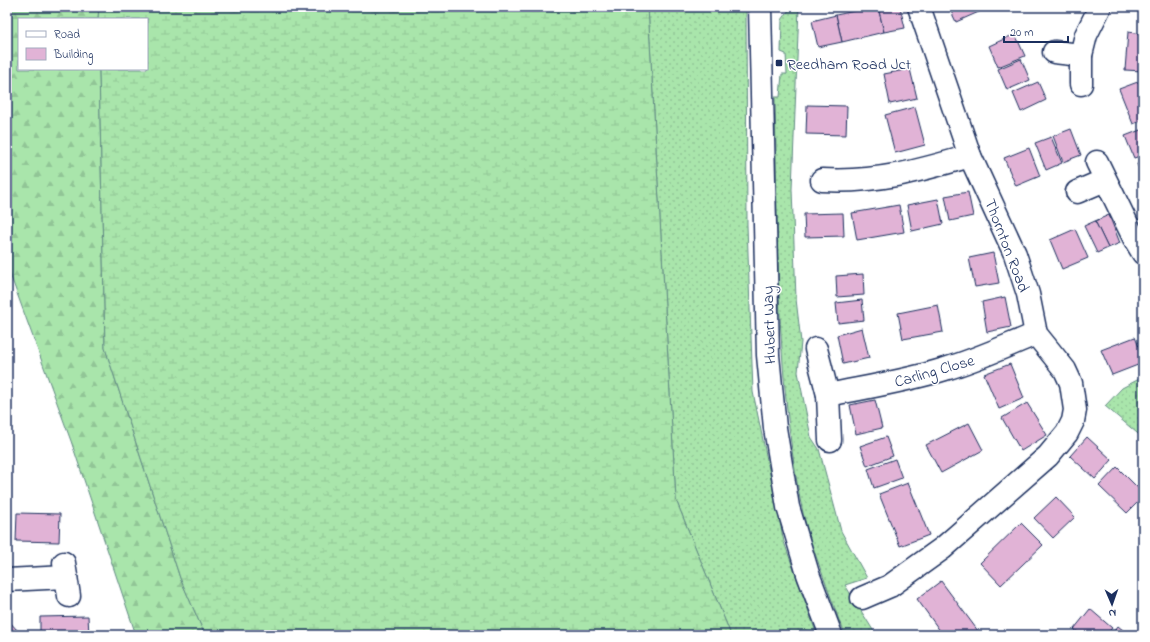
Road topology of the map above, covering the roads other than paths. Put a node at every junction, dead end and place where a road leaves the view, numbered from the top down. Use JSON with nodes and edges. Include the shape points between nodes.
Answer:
{"nodes":[{"id":1,"x":760,"y":7,"type":"edge"},
{"id":2,"x":918,"y":7,"type":"edge"},
{"id":3,"x":1100,"y":7,"type":"edge"},
{"id":4,"x":1054,"y":52,"type":"dead end"},
{"id":5,"x":1081,"y":55,"type":"junction"},
{"id":6,"x":1081,"y":84,"type":"dead end"},
{"id":7,"x":970,"y":156,"type":"junction"},
{"id":8,"x":822,"y":180,"type":"dead end"},
{"id":9,"x":1077,"y":192,"type":"dead end"},
{"id":10,"x":1143,"y":253,"type":"edge"},
{"id":11,"x":1036,"y":334,"type":"junction"},
{"id":12,"x":816,"y":349,"type":"dead end"},
{"id":13,"x":828,"y":395,"type":"junction"},
{"id":14,"x":830,"y":440,"type":"dead end"},
{"id":15,"x":67,"y":579,"type":"dead end"},
{"id":16,"x":7,"y":580,"type":"edge"},
{"id":17,"x":862,"y":598,"type":"dead end"},
{"id":18,"x":831,"y":635,"type":"edge"}],
"edges":[{"from":1,"to":18,"type":"street","name":"Hubert Way","via":[[768,355],[775,428],[788,507],[808,574]]},
{"from":2,"to":7,"type":"street","name":"Thornton Road"},
{"from":3,"to":5,"type":"street","via":[[1086,36]]},
{"from":4,"to":5,"type":"street"},
{"from":5,"to":6,"type":"street"},
{"from":7,"to":8,"type":"street","via":[[908,174],[880,179]]},
{"from":7,"to":11,"type":"street","name":"Thornton Road","via":[[1015,254],[1028,294]]},
{"from":9,"to":10,"type":"street","via":[[1101,171]]},
{"from":11,"to":13,"type":"street","name":"Carling Close","via":[[944,370]]},
{"from":11,"to":17,"type":"street","name":"Thornton Road","via":[[1065,370],[1071,384],[1075,410],[1067,433],[1048,456],[943,548],[890,586]]},
{"from":12,"to":13,"type":"street"},
{"from":13,"to":14,"type":"street"},
{"from":15,"to":16,"type":"street"}]}
